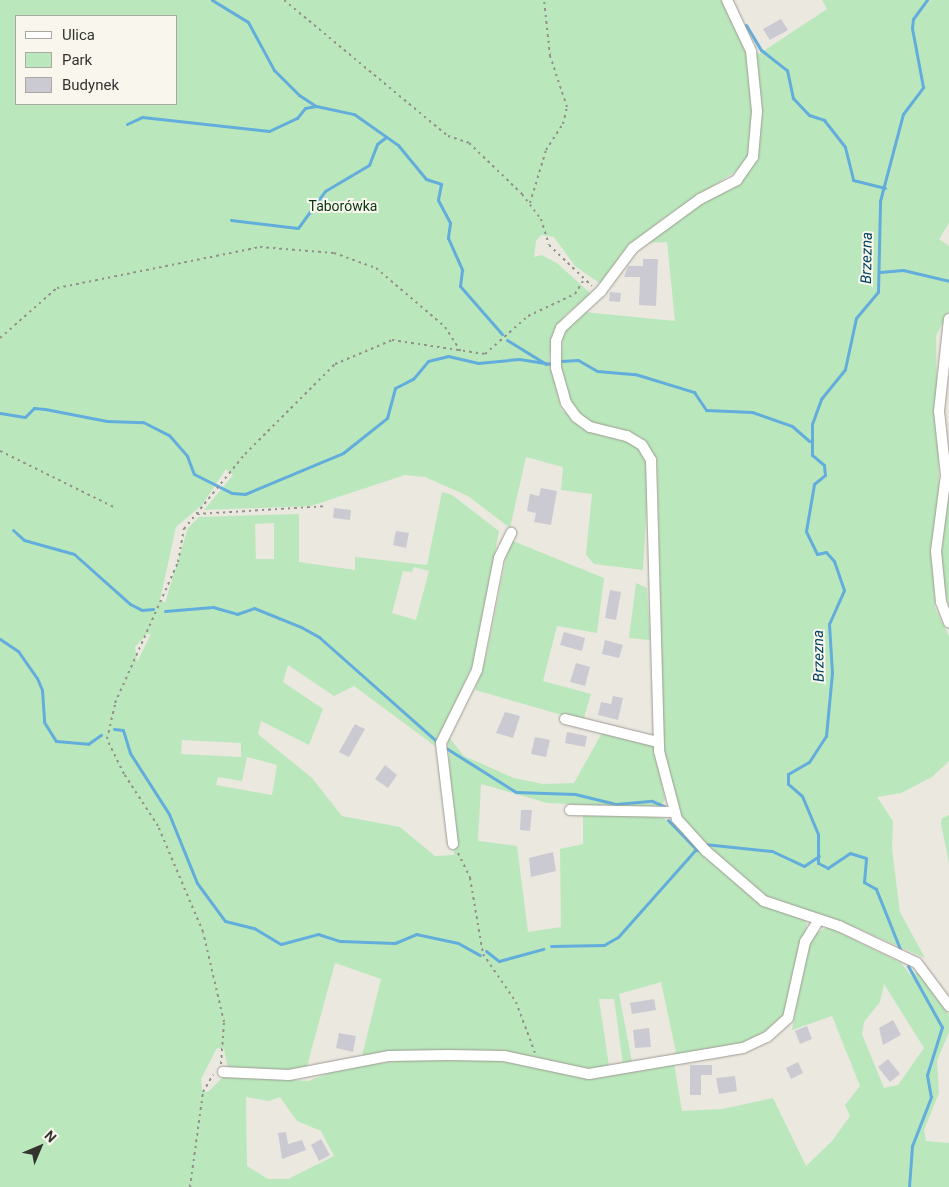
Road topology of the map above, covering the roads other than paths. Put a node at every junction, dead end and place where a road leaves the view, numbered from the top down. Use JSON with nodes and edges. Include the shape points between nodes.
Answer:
{"nodes":[{"id":1,"x":727,"y":0,"type":"edge"},
{"id":2,"x":949,"y":319,"type":"edge"},
{"id":3,"x":511,"y":533,"type":"dead end"},
{"id":4,"x":949,"y":623,"type":"edge"},
{"id":5,"x":565,"y":719,"type":"dead end"},
{"id":6,"x":658,"y":742,"type":"junction"},
{"id":7,"x":570,"y":810,"type":"dead end"},
{"id":8,"x":673,"y":812,"type":"junction"},
{"id":9,"x":453,"y":844,"type":"road end"},
{"id":10,"x":819,"y":920,"type":"junction"},
{"id":11,"x":949,"y":1006,"type":"edge"},
{"id":12,"x":223,"y":1072,"type":"road end"}],
"edges":[{"from":1,"to":6,"type":"street","via":[[751,51],[758,111],[753,158],[737,180],[643,239],[601,292],[561,328],[556,341],[556,368],[566,404],[576,417],[590,426],[627,436],[642,445],[651,460]]},
{"from":2,"to":4,"type":"street","via":[[939,411],[946,475],[936,551],[941,602]]},
{"from":3,"to":9,"type":"street","via":[[499,558],[476,670],[441,743]]},
{"from":5,"to":6,"type":"street"},
{"from":6,"to":8,"type":"street"},
{"from":7,"to":8,"type":"street"},
{"from":8,"to":10,"type":"street","via":[[706,851],[764,901]]},
{"from":10,"to":11,"type":"street","via":[[858,933],[917,963]]},
{"from":10,"to":12,"type":"street","via":[[805,942],[788,1018],[758,1043],[611,1072],[571,1073],[504,1056],[418,1055],[361,1060],[289,1075]]}]}
